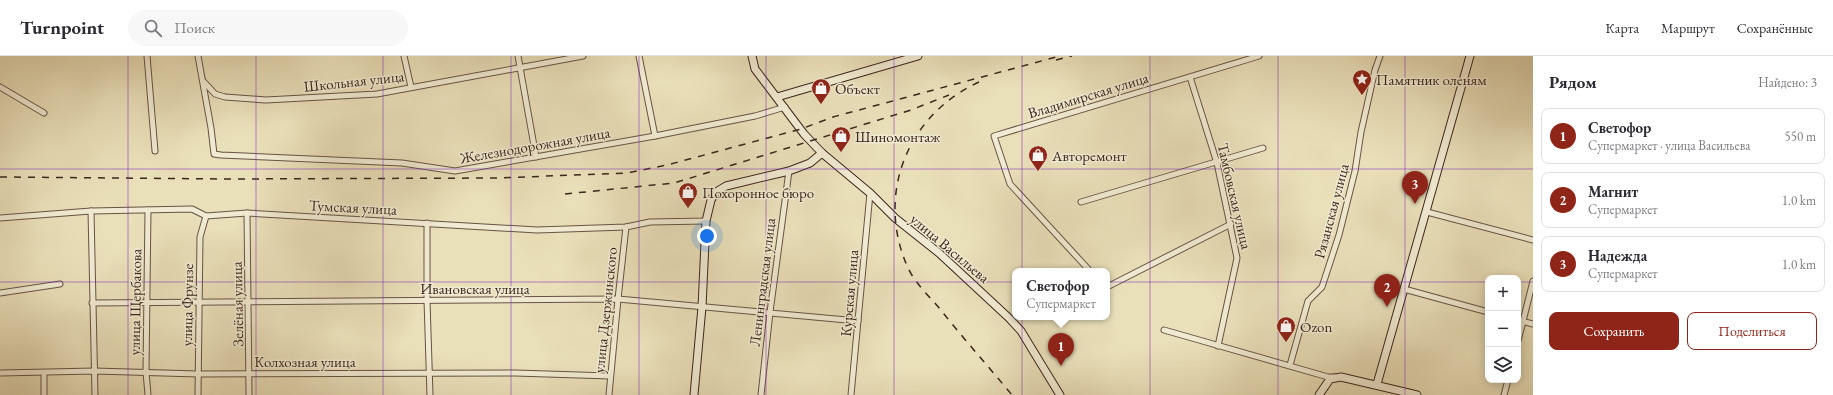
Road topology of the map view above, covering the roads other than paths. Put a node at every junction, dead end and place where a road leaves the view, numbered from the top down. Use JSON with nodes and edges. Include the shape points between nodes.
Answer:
{"nodes":[{"id":1,"x":147,"y":56,"type":"edge"},
{"id":2,"x":198,"y":56,"type":"edge"},
{"id":3,"x":404,"y":56,"type":"edge"},
{"id":4,"x":518,"y":56,"type":"edge"},
{"id":5,"x":584,"y":56,"type":"edge"},
{"id":6,"x":639,"y":56,"type":"edge"},
{"id":7,"x":752,"y":56,"type":"edge"},
{"id":8,"x":918,"y":56,"type":"edge"},
{"id":9,"x":1259,"y":56,"type":"edge"},
{"id":10,"x":1380,"y":56,"type":"edge"},
{"id":11,"x":1470,"y":56,"type":"edge"},
{"id":12,"x":520,"y":67,"type":"junction"},
{"id":13,"x":1190,"y":77,"type":"junction"},
{"id":14,"x":203,"y":82,"type":"junction"},
{"id":15,"x":0,"y":87,"type":"edge"},
{"id":16,"x":411,"y":88,"type":"junction"},
{"id":17,"x":777,"y":96,"type":"junction"},
{"id":18,"x":785,"y":107,"type":"junction"},
{"id":19,"x":44,"y":113,"type":"dead end"},
{"id":20,"x":655,"y":136,"type":"junction"},
{"id":21,"x":1263,"y":148,"type":"dead end"},
{"id":22,"x":155,"y":151,"type":"dead end"},
{"id":23,"x":822,"y":152,"type":"junction"},
{"id":24,"x":536,"y":157,"type":"junction"},
{"id":25,"x":1217,"y":163,"type":"junction"},
{"id":26,"x":789,"y":172,"type":"junction"},
{"id":27,"x":870,"y":193,"type":"junction"},
{"id":28,"x":1081,"y":202,"type":"dead end"},
{"id":29,"x":148,"y":210,"type":"junction"},
{"id":30,"x":91,"y":211,"type":"junction"},
{"id":31,"x":1427,"y":212,"type":"junction"},
{"id":32,"x":247,"y":213,"type":"junction"},
{"id":33,"x":206,"y":216,"type":"junction"},
{"id":34,"x":0,"y":218,"type":"edge"},
{"id":35,"x":706,"y":221,"type":"junction"},
{"id":36,"x":427,"y":223,"type":"junction"},
{"id":37,"x":1231,"y":224,"type":"junction"},
{"id":38,"x":626,"y":227,"type":"junction"},
{"id":39,"x":1533,"y":240,"type":"edge"},
{"id":40,"x":1087,"y":268,"type":"edge"},
{"id":41,"x":1533,"y":281,"type":"edge"},
{"id":42,"x":60,"y":284,"type":"dead end"},
{"id":43,"x":1110,"y":286,"type":"edge"},
{"id":44,"x":1404,"y":288,"type":"junction"},
{"id":45,"x":0,"y":293,"type":"edge"},
{"id":46,"x":618,"y":299,"type":"junction"},
{"id":47,"x":427,"y":300,"type":"junction"},
{"id":48,"x":147,"y":302,"type":"junction"},
{"id":49,"x":198,"y":302,"type":"junction"},
{"id":50,"x":248,"y":302,"type":"junction"},
{"id":51,"x":92,"y":303,"type":"junction"},
{"id":52,"x":702,"y":307,"type":"junction"},
{"id":53,"x":1485,"y":311,"type":"edge"},
{"id":54,"x":770,"y":312,"type":"junction"},
{"id":55,"x":1521,"y":318,"type":"edge"},
{"id":56,"x":858,"y":321,"type":"junction"},
{"id":57,"x":1521,"y":321,"type":"edge"},
{"id":58,"x":1533,"y":324,"type":"edge"},
{"id":59,"x":1164,"y":330,"type":"dead end"},
{"id":60,"x":1218,"y":346,"type":"junction"},
{"id":61,"x":1290,"y":366,"type":"junction"},
{"id":62,"x":95,"y":371,"type":"junction"},
{"id":63,"x":146,"y":372,"type":"junction"},
{"id":64,"x":430,"y":372,"type":"junction"},
{"id":65,"x":44,"y":373,"type":"junction"},
{"id":66,"x":0,"y":374,"type":"edge"},
{"id":67,"x":198,"y":374,"type":"junction"},
{"id":68,"x":250,"y":374,"type":"junction"},
{"id":69,"x":610,"y":376,"type":"junction"},
{"id":70,"x":1335,"y":377,"type":"junction"},
{"id":71,"x":1507,"y":383,"type":"edge"},
{"id":72,"x":1377,"y":384,"type":"junction"},
{"id":73,"x":44,"y":395,"type":"edge"},
{"id":74,"x":95,"y":395,"type":"edge"},
{"id":75,"x":148,"y":395,"type":"edge"},
{"id":76,"x":198,"y":395,"type":"edge"},
{"id":77,"x":249,"y":395,"type":"edge"},
{"id":78,"x":430,"y":395,"type":"edge"},
{"id":79,"x":609,"y":395,"type":"edge"},
{"id":80,"x":694,"y":395,"type":"edge"},
{"id":81,"x":760,"y":395,"type":"edge"},
{"id":82,"x":851,"y":395,"type":"edge"},
{"id":83,"x":1060,"y":395,"type":"edge"},
{"id":84,"x":1319,"y":395,"type":"edge"},
{"id":85,"x":1417,"y":395,"type":"edge"},
{"id":86,"x":1504,"y":395,"type":"edge"}],
"edges":[{"from":1,"to":22,"type":"street"},
{"from":2,"to":14,"type":"street"},
{"from":3,"to":16,"type":"street"},
{"from":4,"to":12,"type":"street"},
{"from":5,"to":12,"type":"street","name":"Школьная улица"},
{"from":6,"to":20,"type":"street"},
{"from":7,"to":17,"type":"street","name":"улица Васильева","via":[[755,69]]},
{"from":8,"to":17,"type":"street"},
{"from":9,"to":13,"type":"street","name":"Владимирская улица"},
{"from":10,"to":61,"type":"street","name":"Рязанская улица","via":[[1339,234],[1322,288],[1308,301]]},
{"from":11,"to":31,"type":"street"},
{"from":12,"to":16,"type":"street","name":"Школьная улица"},
{"from":12,"to":24,"type":"street"},
{"from":13,"to":25,"type":"street","name":"Тамбовская улица"},
{"from":13,"to":40,"type":"street","name":"Владимирская улица","via":[[994,136],[1010,184]]},
{"from":14,"to":16,"type":"street","name":"Школьная улица","via":[[215,94],[225,97],[266,100],[377,94]]},
{"from":14,"to":24,"type":"street","name":"Железнодорожная улица","via":[[214,154],[402,163],[455,171]]},
{"from":15,"to":19,"type":"street"},
{"from":17,"to":18,"type":"street","name":"улица Васильева"},
{"from":18,"to":20,"type":"street","name":"Железнодорожная улица","via":[[755,116]]},
{"from":18,"to":23,"type":"street","name":"улица Васильева","via":[[804,134]]},
{"from":20,"to":24,"type":"street","name":"Железнодорожная улица"},
{"from":21,"to":25,"type":"street"},
{"from":23,"to":26,"type":"street","via":[[810,163]]},
{"from":23,"to":27,"type":"street","name":"улица Васильева"},
{"from":25,"to":28,"type":"street"},
{"from":25,"to":37,"type":"street","name":"Тамбовская улица"},
{"from":26,"to":35,"type":"street","via":[[726,186],[716,192],[711,200]]},
{"from":26,"to":54,"type":"street","name":"Ленинградская улица"},
{"from":27,"to":56,"type":"street","name":"Курская улица"},
{"from":27,"to":83,"type":"street","name":"улица Васильева","via":[[1010,318]]},
{"from":29,"to":30,"type":"street","name":"Тумская улица"},
{"from":29,"to":33,"type":"street","name":"Тумская улица","via":[[192,209]]},
{"from":29,"to":48,"type":"street","name":"улица Щербакова"},
{"from":30,"to":34,"type":"street","name":"Тумская улица"},
{"from":30,"to":51,"type":"street"},
{"from":31,"to":39,"type":"street"},
{"from":31,"to":44,"type":"street"},
{"from":32,"to":33,"type":"street","name":"Тумская улица"},
{"from":32,"to":36,"type":"street","name":"Тумская улица"},
{"from":32,"to":50,"type":"street","name":"Зелёная улица"},
{"from":33,"to":49,"type":"street","name":"улица Фрунзе","via":[[200,237]]},
{"from":35,"to":38,"type":"street","name":"Тумская улица","via":[[650,222]]},
{"from":35,"to":52,"type":"street"},
{"from":36,"to":38,"type":"street","name":"Тумская улица","via":[[537,230]]},
{"from":36,"to":47,"type":"street"},
{"from":37,"to":43,"type":"street"},
{"from":37,"to":60,"type":"street","name":"Тамбовская улица","via":[[1237,258]]},
{"from":38,"to":46,"type":"street","name":"улица Дзержинского"},
{"from":41,"to":55,"type":"street"},
{"from":42,"to":45,"type":"street"},
{"from":44,"to":53,"type":"street"},
{"from":44,"to":72,"type":"street"},
{"from":46,"to":47,"type":"street","name":"Ивановская улица"},
{"from":46,"to":52,"type":"street","name":"Ивановская улица"},
{"from":46,"to":69,"type":"street","name":"улица Дзержинского"},
{"from":47,"to":50,"type":"street","name":"Ивановская улица"},
{"from":47,"to":64,"type":"street"},
{"from":48,"to":49,"type":"street","name":"Ивановская улица"},
{"from":48,"to":51,"type":"street","name":"Ивановская улица"},
{"from":48,"to":63,"type":"street","name":"улица Щербакова"},
{"from":49,"to":50,"type":"street","name":"Ивановская улица"},
{"from":49,"to":67,"type":"street","name":"улица Фрунзе"},
{"from":50,"to":68,"type":"street","name":"Зелёная улица"},
{"from":51,"to":62,"type":"street"},
{"from":52,"to":54,"type":"street","name":"Ивановская улица"},
{"from":52,"to":80,"type":"street"},
{"from":54,"to":56,"type":"street","name":"Ивановская улица"},
{"from":54,"to":81,"type":"street","name":"Ленинградская улица"},
{"from":56,"to":82,"type":"street","name":"Курская улица"},
{"from":57,"to":58,"type":"street"},
{"from":59,"to":60,"type":"street"},
{"from":60,"to":61,"type":"street"},
{"from":61,"to":70,"type":"street"},
{"from":62,"to":63,"type":"street","name":"Колхозная улица"},
{"from":62,"to":65,"type":"street","name":"Колхозная улица"},
{"from":62,"to":74,"type":"street"},
{"from":63,"to":67,"type":"street","name":"Колхозная улица"},
{"from":63,"to":75,"type":"street","name":"улица Щербакова"},
{"from":64,"to":68,"type":"street","name":"Колхозная улица"},
{"from":64,"to":69,"type":"street","name":"Колхозная улица"},
{"from":64,"to":78,"type":"street"},
{"from":65,"to":66,"type":"street","name":"Колхозная улица"},
{"from":65,"to":73,"type":"street"},
{"from":67,"to":68,"type":"street","name":"Колхозная улица"},
{"from":67,"to":76,"type":"street","name":"улица Фрунзе"},
{"from":68,"to":77,"type":"street","name":"Зелёная улица"},
{"from":69,"to":79,"type":"street","name":"улица Дзержинского"},
{"from":70,"to":72,"type":"street"},
{"from":70,"to":84,"type":"street","via":[[1330,379]]},
{"from":71,"to":86,"type":"street"},
{"from":72,"to":85,"type":"street"}]}
